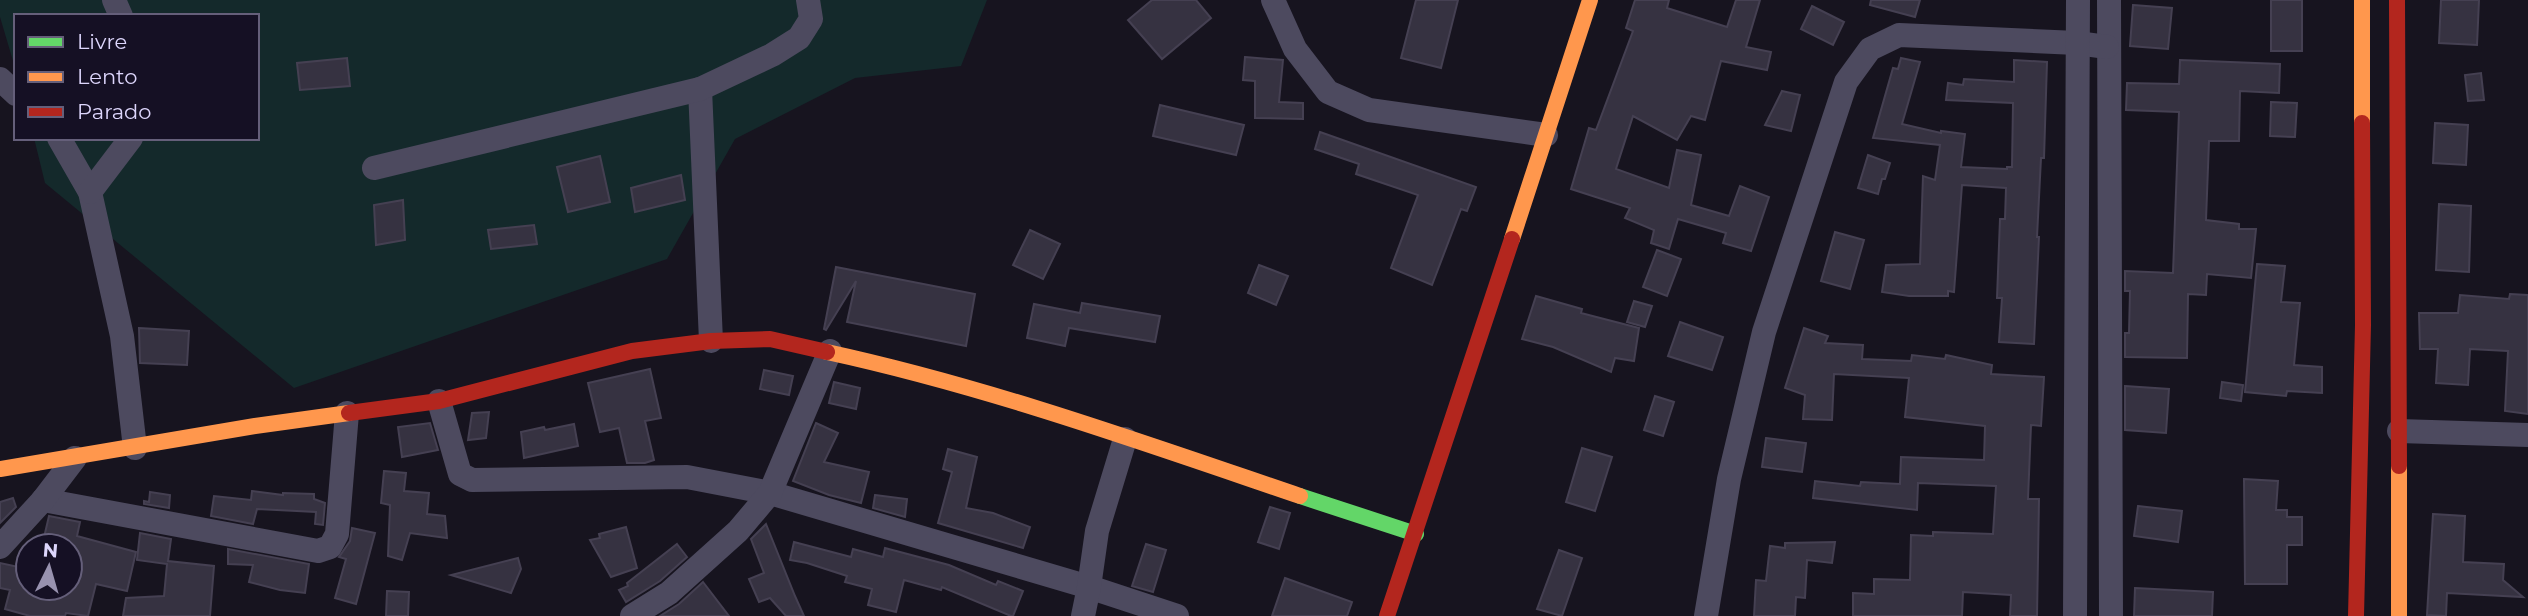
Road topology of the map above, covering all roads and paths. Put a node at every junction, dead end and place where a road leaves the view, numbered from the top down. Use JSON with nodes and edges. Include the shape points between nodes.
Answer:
{"nodes":[{"id":1,"x":808,"y":0,"type":"edge"},
{"id":2,"x":1273,"y":0,"type":"edge"},
{"id":3,"x":1590,"y":0,"type":"edge"},
{"id":4,"x":2078,"y":0,"type":"edge"},
{"id":5,"x":2109,"y":0,"type":"edge"},
{"id":6,"x":2362,"y":0,"type":"edge"},
{"id":7,"x":2396,"y":0,"type":"edge"},
{"id":8,"x":2077,"y":43,"type":"junction"},
{"id":9,"x":2107,"y":47,"type":"junction"},
{"id":10,"x":0,"y":79,"type":"edge"},
{"id":11,"x":700,"y":89,"type":"junction"},
{"id":12,"x":14,"y":92,"type":"edge"},
{"id":13,"x":2380,"y":133,"type":"junction"},
{"id":14,"x":1546,"y":135,"type":"junction"},
{"id":15,"x":60,"y":140,"type":"edge"},
{"id":16,"x":129,"y":140,"type":"edge"},
{"id":17,"x":374,"y":168,"type":"dead end"},
{"id":18,"x":90,"y":191,"type":"junction"},
{"id":19,"x":711,"y":341,"type":"junction"},
{"id":20,"x":830,"y":351,"type":"junction"},
{"id":21,"x":439,"y":401,"type":"junction"},
{"id":22,"x":347,"y":413,"type":"junction"},
{"id":23,"x":2399,"y":430,"type":"junction"},
{"id":24,"x":2528,"y":435,"type":"edge"},
{"id":25,"x":1125,"y":439,"type":"junction"},
{"id":26,"x":135,"y":448,"type":"junction"},
{"id":27,"x":75,"y":458,"type":"junction"},
{"id":28,"x":0,"y":469,"type":"edge"},
{"id":29,"x":770,"y":493,"type":"junction"},
{"id":30,"x":43,"y":500,"type":"junction"},
{"id":31,"x":1416,"y":534,"type":"junction"},
{"id":32,"x":0,"y":547,"type":"edge"},
{"id":33,"x":1089,"y":587,"type":"junction"},
{"id":34,"x":632,"y":616,"type":"edge"},
{"id":35,"x":1083,"y":616,"type":"edge"},
{"id":36,"x":1177,"y":616,"type":"edge"},
{"id":37,"x":1388,"y":616,"type":"edge"},
{"id":38,"x":1706,"y":616,"type":"edge"},
{"id":39,"x":2075,"y":616,"type":"edge"},
{"id":40,"x":2111,"y":616,"type":"edge"},
{"id":41,"x":2356,"y":616,"type":"edge"},
{"id":42,"x":2399,"y":616,"type":"edge"}],
"edges":[{"from":1,"to":11,"type":"street","via":[[811,19],[799,38]]},
{"from":2,"to":14,"type":"street","via":[[1295,49],[1328,92],[1368,110]]},
{"from":3,"to":14,"type":"street"},
{"from":4,"to":8,"type":"street"},
{"from":5,"to":9,"type":"street"},
{"from":6,"to":13,"type":"street"},
{"from":7,"to":13,"type":"street"},
{"from":8,"to":9,"type":"street"},
{"from":8,"to":38,"type":"street","via":[[1899,35],[1870,49],[1846,82],[1764,332],[1729,479]]},
{"from":8,"to":39,"type":"street"},
{"from":9,"to":40,"type":"street"},
{"from":10,"to":12,"type":"street"},
{"from":11,"to":17,"type":"street"},
{"from":11,"to":19,"type":"street"},
{"from":13,"to":23,"type":"street"},
{"from":13,"to":41,"type":"street","via":[[2363,339]]},
{"from":14,"to":31,"type":"street"},
{"from":15,"to":18,"type":"street"},
{"from":16,"to":18,"type":"street"},
{"from":18,"to":26,"type":"street","via":[[122,336]]},
{"from":19,"to":20,"type":"street","via":[[770,339]]},
{"from":19,"to":21,"type":"street","via":[[632,351]]},
{"from":20,"to":25,"type":"street","via":[[1007,398]]},
{"from":20,"to":29,"type":"street"},
{"from":21,"to":22,"type":"street"},
{"from":21,"to":29,"type":"street","via":[[460,474],[472,480],[687,477]]},
{"from":22,"to":26,"type":"street"},
{"from":22,"to":30,"type":"street","via":[[337,534],[330,547],[318,551]]},
{"from":23,"to":24,"type":"street"},
{"from":23,"to":42,"type":"street"},
{"from":25,"to":31,"type":"street"},
{"from":25,"to":33,"type":"street","via":[[1097,531]]},
{"from":26,"to":27,"type":"street"},
{"from":27,"to":28,"type":"street"},
{"from":27,"to":30,"type":"street"},
{"from":29,"to":33,"type":"street"},
{"from":29,"to":34,"type":"street","via":[[738,531],[679,584]]},
{"from":30,"to":32,"type":"street"},
{"from":31,"to":37,"type":"street"},
{"from":33,"to":35,"type":"street"},
{"from":33,"to":36,"type":"street"}]}
